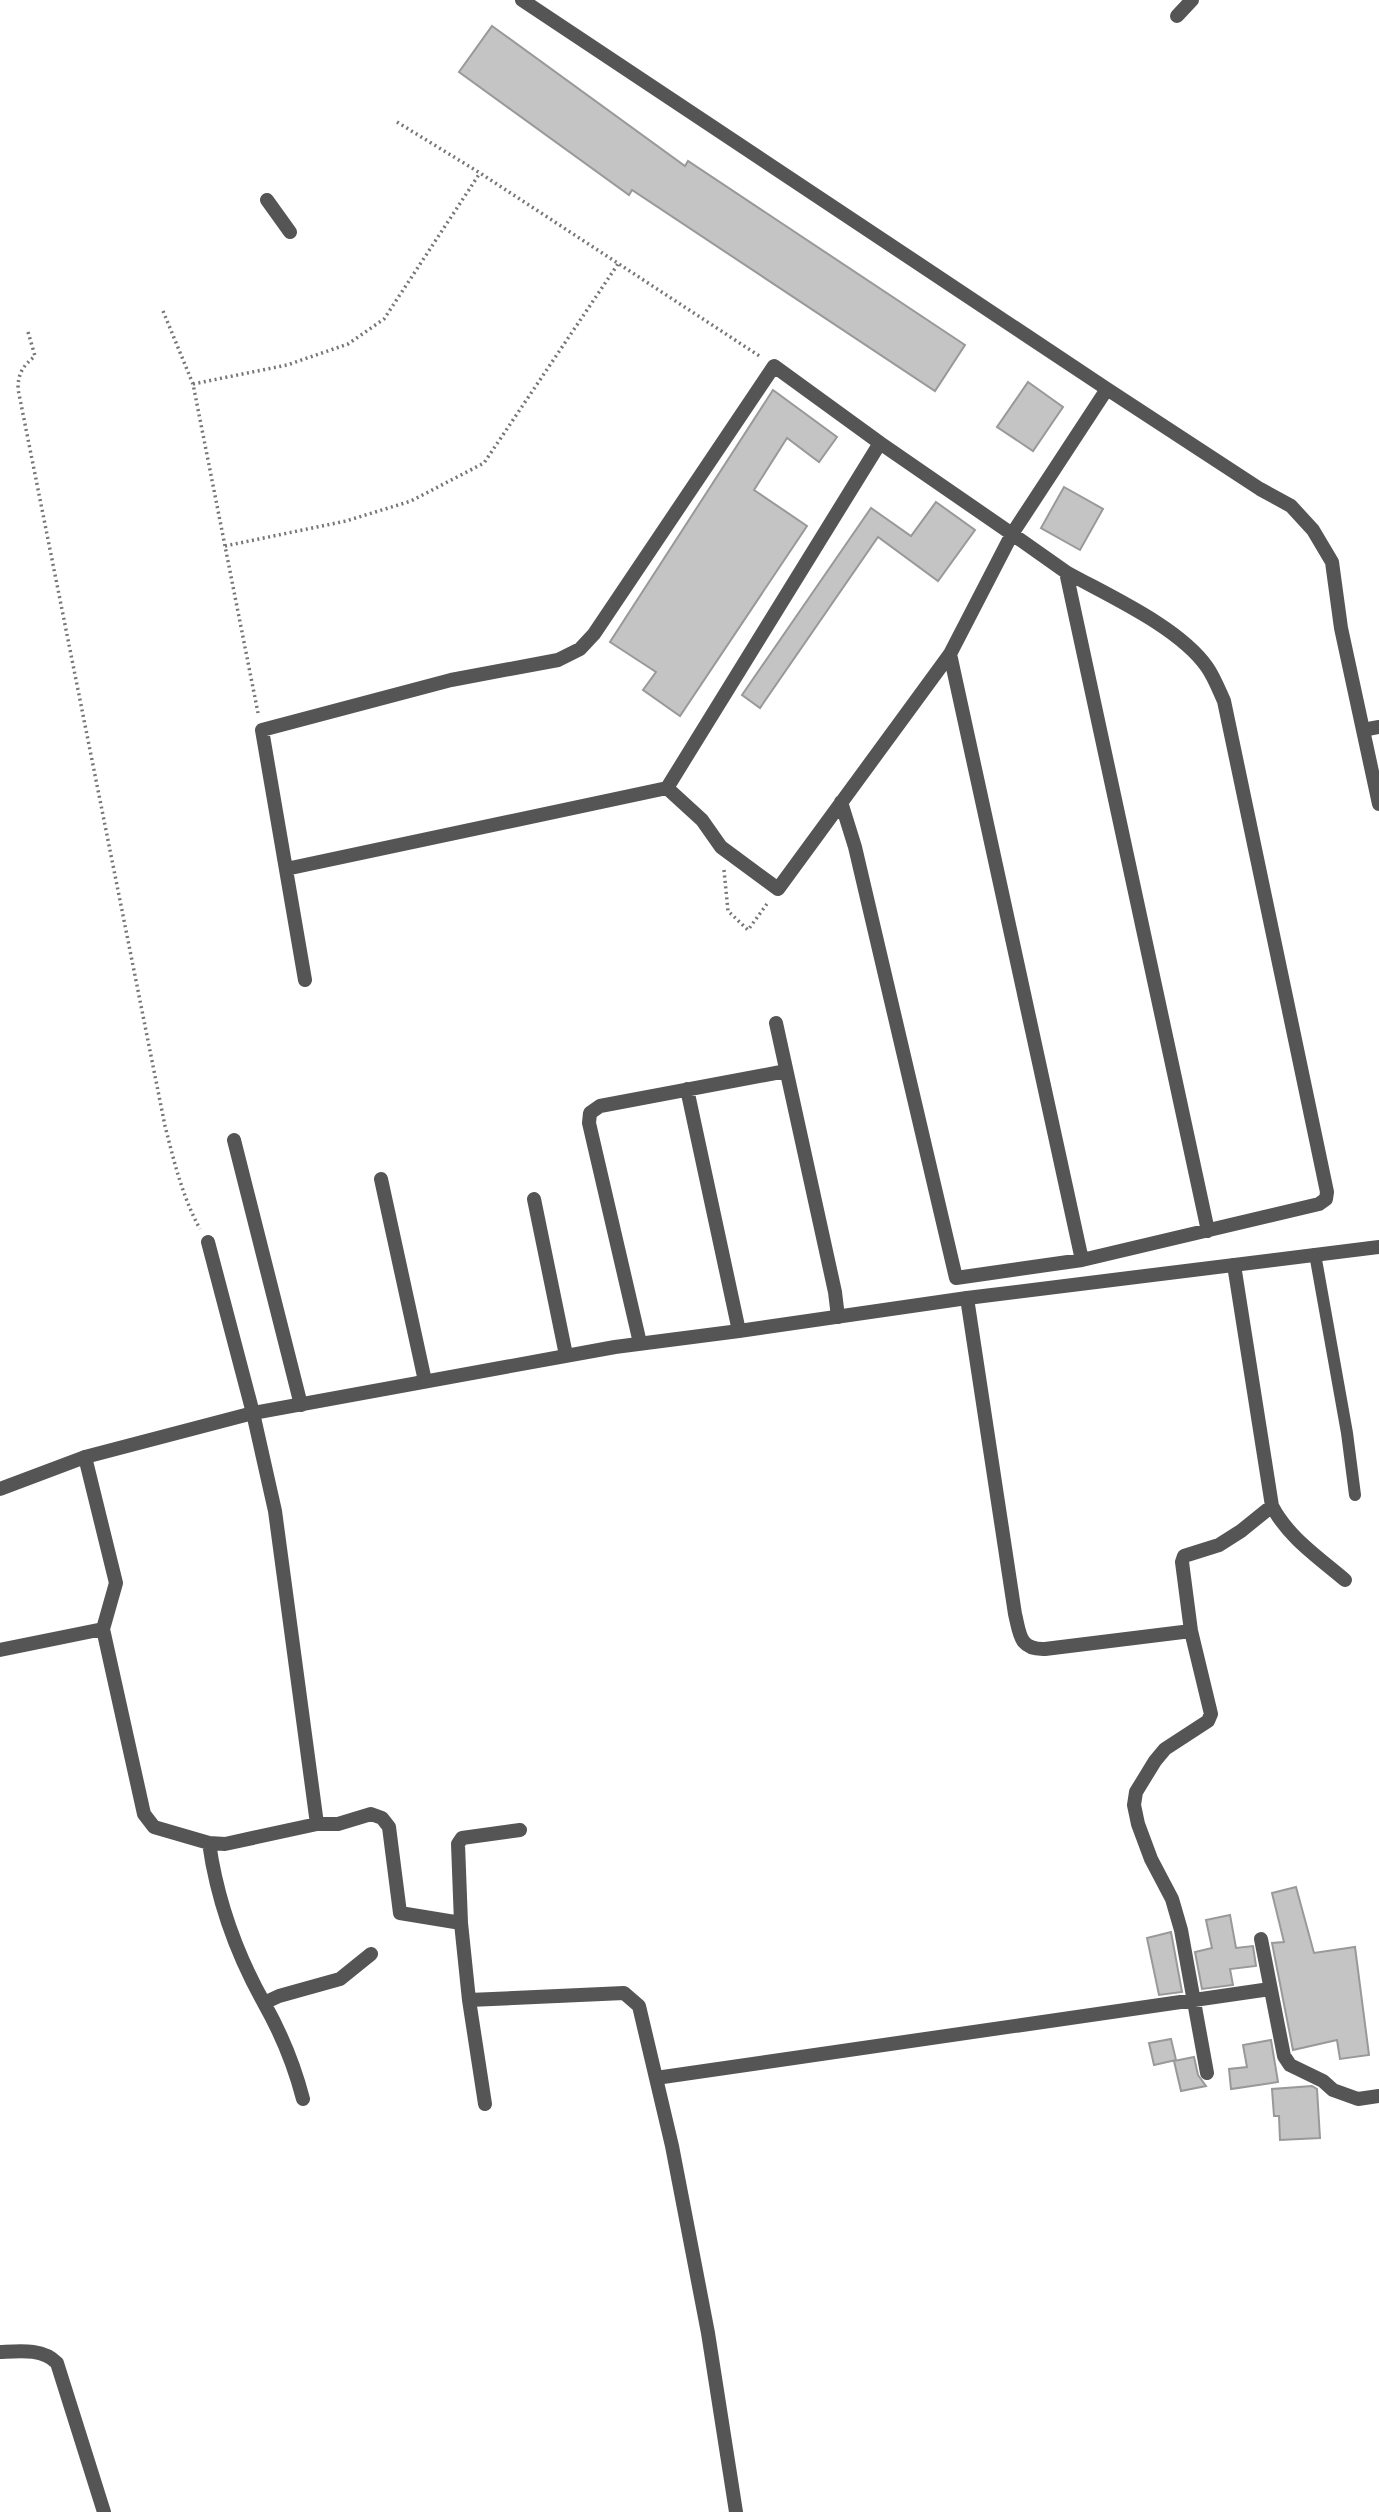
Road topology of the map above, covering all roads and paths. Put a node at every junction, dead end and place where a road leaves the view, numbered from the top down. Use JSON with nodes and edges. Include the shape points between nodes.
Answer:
{"nodes":[{"id":1,"x":522,"y":0,"type":"edge"},
{"id":2,"x":1180,"y":0,"type":"edge"},
{"id":3,"x":1192,"y":0,"type":"edge"},
{"id":4,"x":397,"y":122,"type":"dead end"},
{"id":5,"x":480,"y":173,"type":"junction"},
{"id":6,"x":267,"y":200,"type":"dead end"},
{"id":7,"x":290,"y":232,"type":"dead end"},
{"id":8,"x":618,"y":264,"type":"junction"},
{"id":9,"x":163,"y":311,"type":"dead end"},
{"id":10,"x":27,"y":332,"type":"dead end"},
{"id":11,"x":774,"y":366,"type":"junction"},
{"id":12,"x":193,"y":384,"type":"junction"},
{"id":13,"x":1107,"y":389,"type":"junction"},
{"id":14,"x":880,"y":443,"type":"junction"},
{"id":15,"x":1012,"y":534,"type":"junction"},
{"id":16,"x":225,"y":546,"type":"junction"},
{"id":17,"x":1066,"y":572,"type":"junction"},
{"id":18,"x":950,"y":654,"type":"junction"},
{"id":19,"x":1379,"y":727,"type":"edge"},
{"id":20,"x":262,"y":730,"type":"junction"},
{"id":21,"x":1363,"y":730,"type":"junction"},
{"id":22,"x":667,"y":788,"type":"junction"},
{"id":23,"x":841,"y":802,"type":"junction"},
{"id":24,"x":1379,"y":804,"type":"edge"},
{"id":25,"x":722,"y":847,"type":"junction"},
{"id":26,"x":286,"y":869,"type":"junction"},
{"id":27,"x":778,"y":889,"type":"junction"},
{"id":28,"x":305,"y":980,"type":"dead end"},
{"id":29,"x":776,"y":1023,"type":"dead end"},
{"id":30,"x":786,"y":1071,"type":"junction"},
{"id":31,"x":687,"y":1089,"type":"junction"},
{"id":32,"x":234,"y":1140,"type":"dead end"},
{"id":33,"x":381,"y":1179,"type":"dead end"},
{"id":34,"x":534,"y":1199,"type":"dead end"},
{"id":35,"x":1208,"y":1231,"type":"junction"},
{"id":36,"x":208,"y":1242,"type":"joint"},
{"id":37,"x":1379,"y":1247,"type":"edge"},
{"id":38,"x":1315,"y":1254,"type":"junction"},
{"id":39,"x":1082,"y":1260,"type":"junction"},
{"id":40,"x":1234,"y":1265,"type":"junction"},
{"id":41,"x":967,"y":1298,"type":"junction"},
{"id":42,"x":838,"y":1317,"type":"junction"},
{"id":43,"x":739,"y":1331,"type":"junction"},
{"id":44,"x":640,"y":1343,"type":"junction"},
{"id":45,"x":566,"y":1355,"type":"junction"},
{"id":46,"x":425,"y":1381,"type":"junction"},
{"id":47,"x":301,"y":1405,"type":"junction"},
{"id":48,"x":253,"y":1413,"type":"junction"},
{"id":49,"x":85,"y":1457,"type":"junction"},
{"id":50,"x":0,"y":1489,"type":"edge"},
{"id":51,"x":1355,"y":1495,"type":"dead end"},
{"id":52,"x":1272,"y":1506,"type":"junction"},
{"id":53,"x":1345,"y":1580,"type":"dead end"},
{"id":54,"x":103,"y":1629,"type":"junction"},
{"id":55,"x":1191,"y":1630,"type":"junction"},
{"id":56,"x":0,"y":1650,"type":"edge"},
{"id":57,"x":317,"y":1824,"type":"junction"},
{"id":58,"x":520,"y":1830,"type":"dead end"},
{"id":59,"x":209,"y":1843,"type":"junction"},
{"id":60,"x":461,"y":1923,"type":"junction"},
{"id":61,"x":1261,"y":1939,"type":"dead end"},
{"id":62,"x":371,"y":1954,"type":"dead end"},
{"id":63,"x":1270,"y":1989,"type":"junction"},
{"id":64,"x":1194,"y":1999,"type":"junction"},
{"id":65,"x":469,"y":2000,"type":"junction"},
{"id":66,"x":264,"y":2003,"type":"junction"},
{"id":67,"x":1207,"y":2073,"type":"dead end"},
{"id":68,"x":656,"y":2078,"type":"junction"},
{"id":69,"x":1379,"y":2096,"type":"edge"},
{"id":70,"x":303,"y":2099,"type":"dead end"},
{"id":71,"x":485,"y":2104,"type":"dead end"},
{"id":72,"x":0,"y":2353,"type":"edge"},
{"id":73,"x":104,"y":2512,"type":"edge"},
{"id":74,"x":736,"y":2512,"type":"edge"}],
"edges":[{"from":1,"to":13,"type":"street"},
{"from":2,"to":3,"type":"street","via":[[1177,16]]},
{"from":4,"to":5,"type":"path"},
{"from":5,"to":8,"type":"path"},
{"from":5,"to":12,"type":"path","via":[[384,319],[348,344],[287,365]]},
{"from":6,"to":7,"type":"street"},
{"from":8,"to":11,"type":"path"},
{"from":8,"to":16,"type":"path","via":[[484,463],[411,501],[346,521]]},
{"from":9,"to":12,"type":"path"},
{"from":10,"to":36,"type":"path","via":[[35,356],[22,367],[18,389],[165,1126],[175,1170]]},
{"from":11,"to":14,"type":"street"},
{"from":11,"to":20,"type":"street","via":[[580,649],[558,660],[451,680]]},
{"from":12,"to":16,"type":"path"},
{"from":13,"to":15,"type":"street"},
{"from":13,"to":21,"type":"street","via":[[1291,506],[1313,530],[1332,562]]},
{"from":14,"to":15,"type":"street"},
{"from":14,"to":22,"type":"street"},
{"from":15,"to":17,"type":"street"},
{"from":15,"to":18,"type":"street"},
{"from":16,"to":20,"type":"path"},
{"from":17,"to":35,"type":"street"},
{"from":17,"to":35,"type":"street","via":[[1191,648],[1208,667],[1224,701],[1327,1192],[1319,1204]]},
{"from":18,"to":23,"type":"street"},
{"from":18,"to":39,"type":"street"},
{"from":19,"to":21,"type":"street"},
{"from":20,"to":26,"type":"street"},
{"from":21,"to":24,"type":"street"},
{"from":22,"to":25,"type":"street","via":[[702,820]]},
{"from":22,"to":26,"type":"street"},
{"from":23,"to":27,"type":"street"},
{"from":23,"to":39,"type":"street","via":[[956,1278]]},
{"from":25,"to":27,"type":"street"},
{"from":25,"to":27,"type":"path","via":[[728,911],[748,930]]},
{"from":26,"to":28,"type":"street"},
{"from":29,"to":30,"type":"street"},
{"from":30,"to":31,"type":"street"},
{"from":30,"to":42,"type":"street"},
{"from":31,"to":43,"type":"street"},
{"from":31,"to":44,"type":"street","via":[[600,1106],[590,1112]]},
{"from":32,"to":47,"type":"street"},
{"from":33,"to":46,"type":"street"},
{"from":34,"to":45,"type":"street"},
{"from":35,"to":39,"type":"street"},
{"from":36,"to":48,"type":"street"},
{"from":37,"to":38,"type":"street"},
{"from":38,"to":40,"type":"street"},
{"from":38,"to":51,"type":"lane"},
{"from":40,"to":41,"type":"street"},
{"from":40,"to":52,"type":"street"},
{"from":41,"to":42,"type":"street"},
{"from":41,"to":55,"type":"street","via":[[1015,1614],[1026,1645],[1045,1648]]},
{"from":42,"to":43,"type":"street"},
{"from":43,"to":44,"type":"street"},
{"from":44,"to":45,"type":"street"},
{"from":45,"to":46,"type":"street"},
{"from":46,"to":47,"type":"street"},
{"from":47,"to":48,"type":"street"},
{"from":48,"to":49,"type":"street"},
{"from":48,"to":57,"type":"street","via":[[275,1511]]},
{"from":49,"to":50,"type":"street"},
{"from":49,"to":54,"type":"street","via":[[116,1584]]},
{"from":52,"to":53,"type":"street","via":[[1281,1523]]},
{"from":52,"to":55,"type":"street","via":[[1219,1545],[1184,1556]]},
{"from":54,"to":56,"type":"street"},
{"from":54,"to":59,"type":"street","via":[[144,1814],[155,1827]]},
{"from":55,"to":64,"type":"street","via":[[1211,1714],[1155,1761],[1136,1792],[1134,1805],[1151,1859],[1172,1899]]},
{"from":57,"to":59,"type":"street","via":[[225,1844]]},
{"from":57,"to":60,"type":"street","via":[[338,1824],[371,1814],[382,1818],[389,1827],[400,1913]]},
{"from":58,"to":60,"type":"street","via":[[463,1838],[458,1844]]},
{"from":59,"to":66,"type":"street","via":[[232,1934]]},
{"from":60,"to":65,"type":"street"},
{"from":61,"to":63,"type":"street"},
{"from":62,"to":66,"type":"street","via":[[340,1979]]},
{"from":63,"to":64,"type":"street"},
{"from":63,"to":69,"type":"street","via":[[1284,2056],[1290,2065],[1358,2099]]},
{"from":64,"to":67,"type":"street"},
{"from":64,"to":68,"type":"street"},
{"from":65,"to":68,"type":"street","via":[[624,1993],[639,2006]]},
{"from":65,"to":71,"type":"street"},
{"from":66,"to":70,"type":"street","via":[[284,2039]]},
{"from":68,"to":74,"type":"street","via":[[708,2333]]},
{"from":72,"to":73,"type":"street","via":[[46,2354],[57,2363]]}]}
